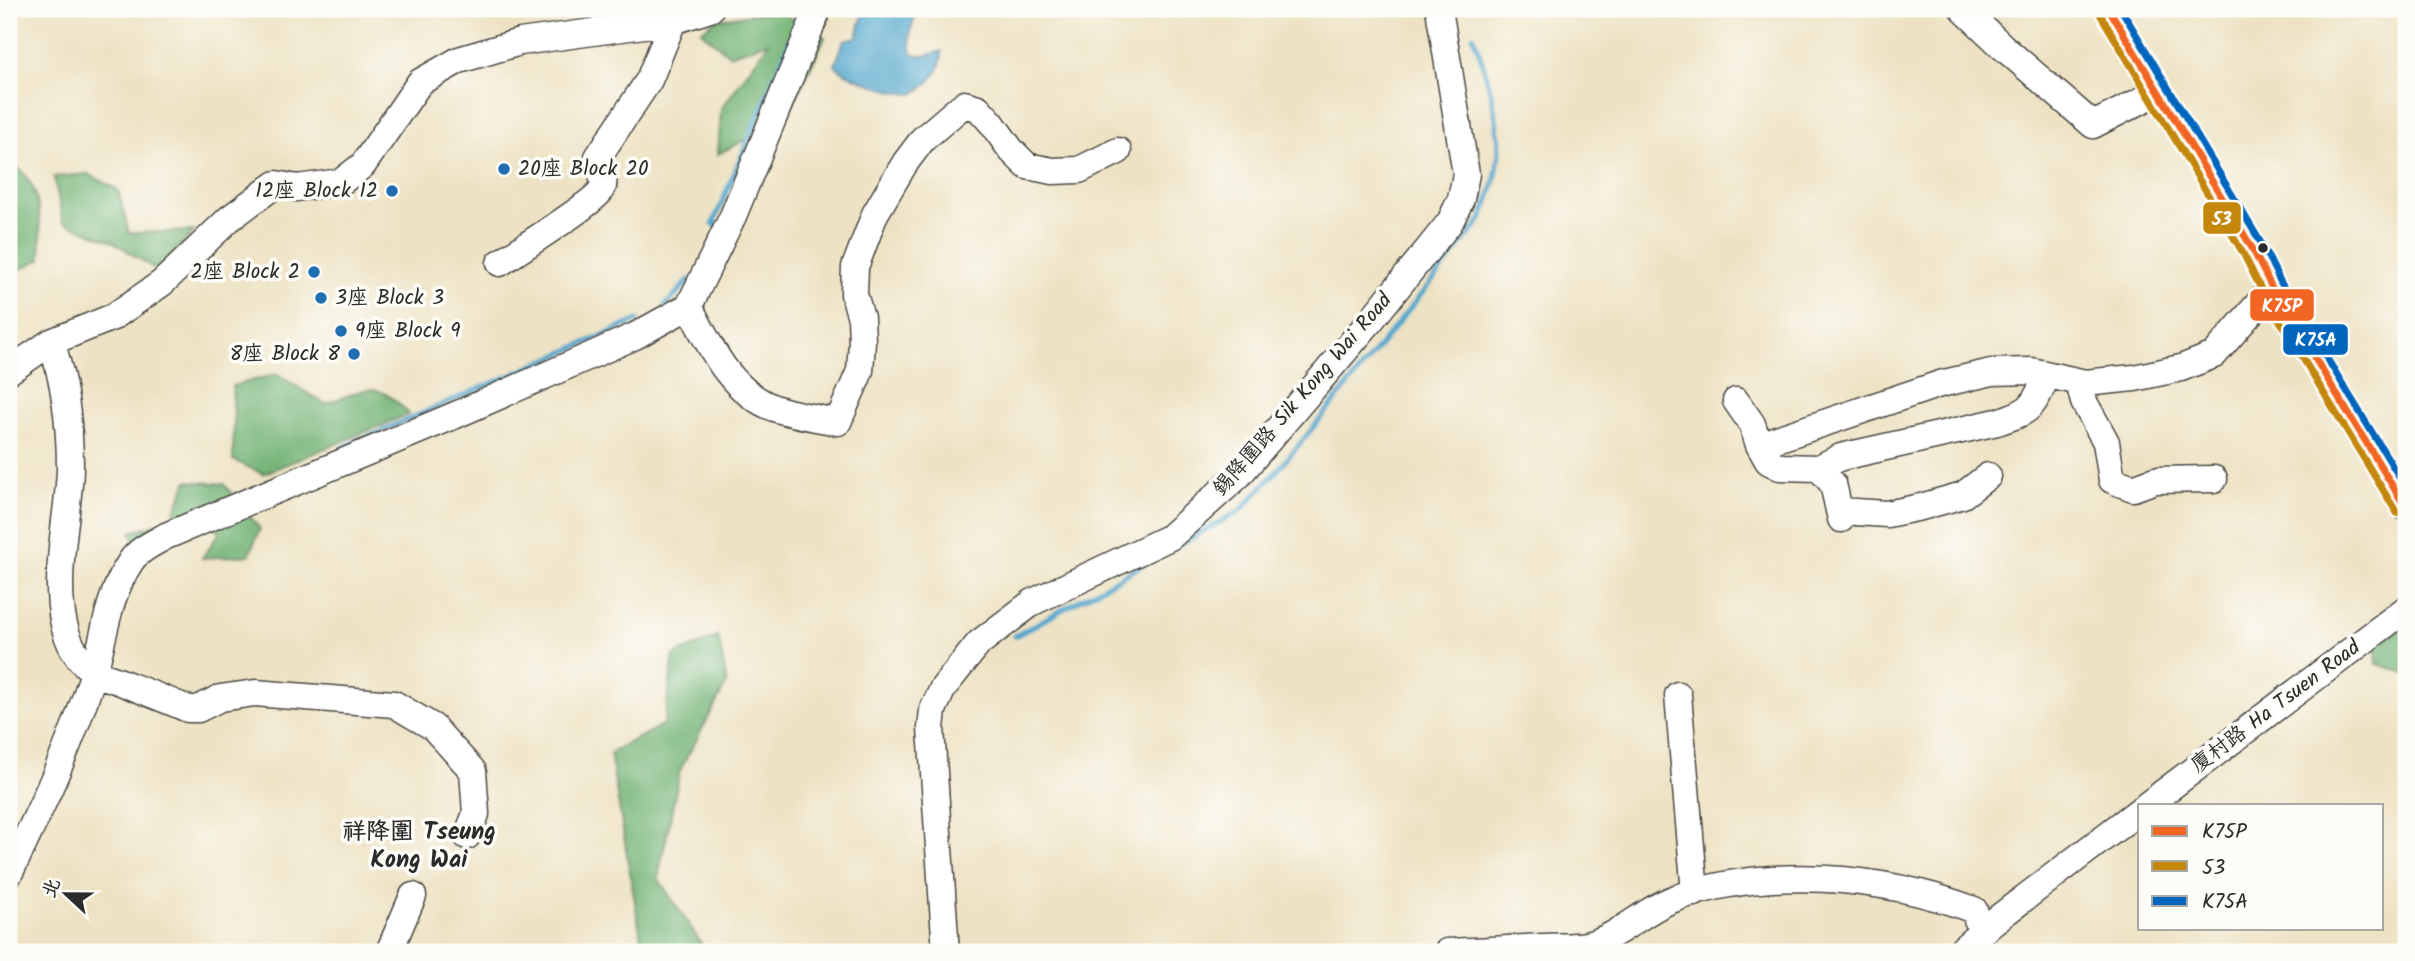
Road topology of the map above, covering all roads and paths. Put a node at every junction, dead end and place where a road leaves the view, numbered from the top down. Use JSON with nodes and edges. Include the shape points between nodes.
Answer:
{"nodes":[{"id":1,"x":710,"y":9,"type":"edge"},
{"id":2,"x":818,"y":9,"type":"edge"},
{"id":3,"x":1439,"y":9,"type":"edge"},
{"id":4,"x":1963,"y":9,"type":"edge"},
{"id":5,"x":2109,"y":9,"type":"edge"},
{"id":6,"x":673,"y":21,"type":"junction"},
{"id":7,"x":2158,"y":92,"type":"junction"},
{"id":8,"x":1118,"y":151,"type":"dead end"},
{"id":9,"x":500,"y":263,"type":"dead end"},
{"id":10,"x":2272,"y":288,"type":"junction"},
{"id":11,"x":689,"y":306,"type":"junction"},
{"id":12,"x":51,"y":342,"type":"junction"},
{"id":13,"x":9,"y":371,"type":"edge"},
{"id":14,"x":2047,"y":375,"type":"junction"},
{"id":15,"x":2080,"y":383,"type":"junction"},
{"id":16,"x":1736,"y":401,"type":"dead end"},
{"id":17,"x":1759,"y":445,"type":"junction"},
{"id":18,"x":1819,"y":468,"type":"junction"},
{"id":19,"x":1988,"y":476,"type":"dead end"},
{"id":20,"x":2214,"y":480,"type":"dead end"},
{"id":21,"x":2406,"y":508,"type":"edge"},
{"id":22,"x":2406,"y":609,"type":"edge"},
{"id":23,"x":94,"y":671,"type":"junction"},
{"id":24,"x":1678,"y":695,"type":"dead end"},
{"id":25,"x":2148,"y":804,"type":"edge"},
{"id":26,"x":2138,"y":812,"type":"edge"},
{"id":27,"x":467,"y":836,"type":"dead end"},
{"id":28,"x":9,"y":874,"type":"edge"},
{"id":29,"x":1695,"y":893,"type":"junction"},
{"id":30,"x":413,"y":897,"type":"dead end"},
{"id":31,"x":1981,"y":932,"type":"junction"},
{"id":32,"x":389,"y":952,"type":"edge"},
{"id":33,"x":946,"y":952,"type":"edge"},
{"id":34,"x":1447,"y":952,"type":"edge"},
{"id":35,"x":1959,"y":952,"type":"edge"}],
"edges":[{"from":1,"to":6,"type":"street"},
{"from":2,"to":11,"type":"street","via":[[733,216]]},
{"from":3,"to":33,"type":"street","name":"錫降圍路 Sik Kong Wai Road","via":[[1466,174],[1450,222],[1238,476],[1170,537],[1033,602],[979,643],[943,688],[931,727]]},
{"from":4,"to":7,"type":"street","via":[[2093,125]]},
{"from":5,"to":7,"type":"street"},
{"from":6,"to":9,"type":"street","via":[[649,80],[598,157],[602,191]]},
{"from":6,"to":12,"type":"street","via":[[520,43],[458,60],[421,82],[363,165],[341,182],[297,188],[276,184],[229,219],[162,284],[113,317]]},
{"from":7,"to":10,"type":"street"},
{"from":8,"to":11,"type":"street","via":[[1079,170],[1027,166],[978,108],[964,104],[923,139],[875,214],[855,267],[853,294],[861,318],[860,371],[838,422],[772,407],[744,391],[722,367]]},
{"from":10,"to":15,"type":"street","via":[[2214,355],[2134,378]]},
{"from":10,"to":21,"type":"street"},
{"from":11,"to":23,"type":"street","via":[[635,336],[146,547],[134,557],[118,584]]},
{"from":12,"to":13,"type":"street"},
{"from":12,"to":23,"type":"street","via":[[65,388],[69,467],[61,615],[77,653]]},
{"from":14,"to":15,"type":"street"},
{"from":14,"to":17,"type":"street","via":[[1992,372],[1940,384]]},
{"from":14,"to":18,"type":"street","via":[[2034,405],[2020,415],[1841,457]]},
{"from":15,"to":20,"type":"street","via":[[2084,402],[2106,442],[2112,480],[2133,488],[2155,480]]},
{"from":16,"to":17,"type":"street","via":[[1752,424]]},
{"from":17,"to":18,"type":"street","via":[[1768,461],[1780,467]]},
{"from":18,"to":19,"type":"street","via":[[1833,484],[1840,515],[1887,514],[1920,507],[1963,495]]},
{"from":22,"to":25,"type":"street","name":"廈村路 Ha Tsuen Road"},
{"from":23,"to":27,"type":"street","via":[[188,709],[255,693],[394,704],[433,727],[473,771],[477,814]]},
{"from":23,"to":28,"type":"street","via":[[51,785]]},
{"from":24,"to":29,"type":"street"},
{"from":26,"to":31,"type":"street"},
{"from":29,"to":31,"type":"street","via":[[1730,882],[1784,878],[1872,883],[1940,897],[1974,910]]},
{"from":29,"to":34,"type":"street","via":[[1668,901],[1614,934],[1586,945]]},
{"from":30,"to":32,"type":"street"},
{"from":31,"to":35,"type":"street"}]}
